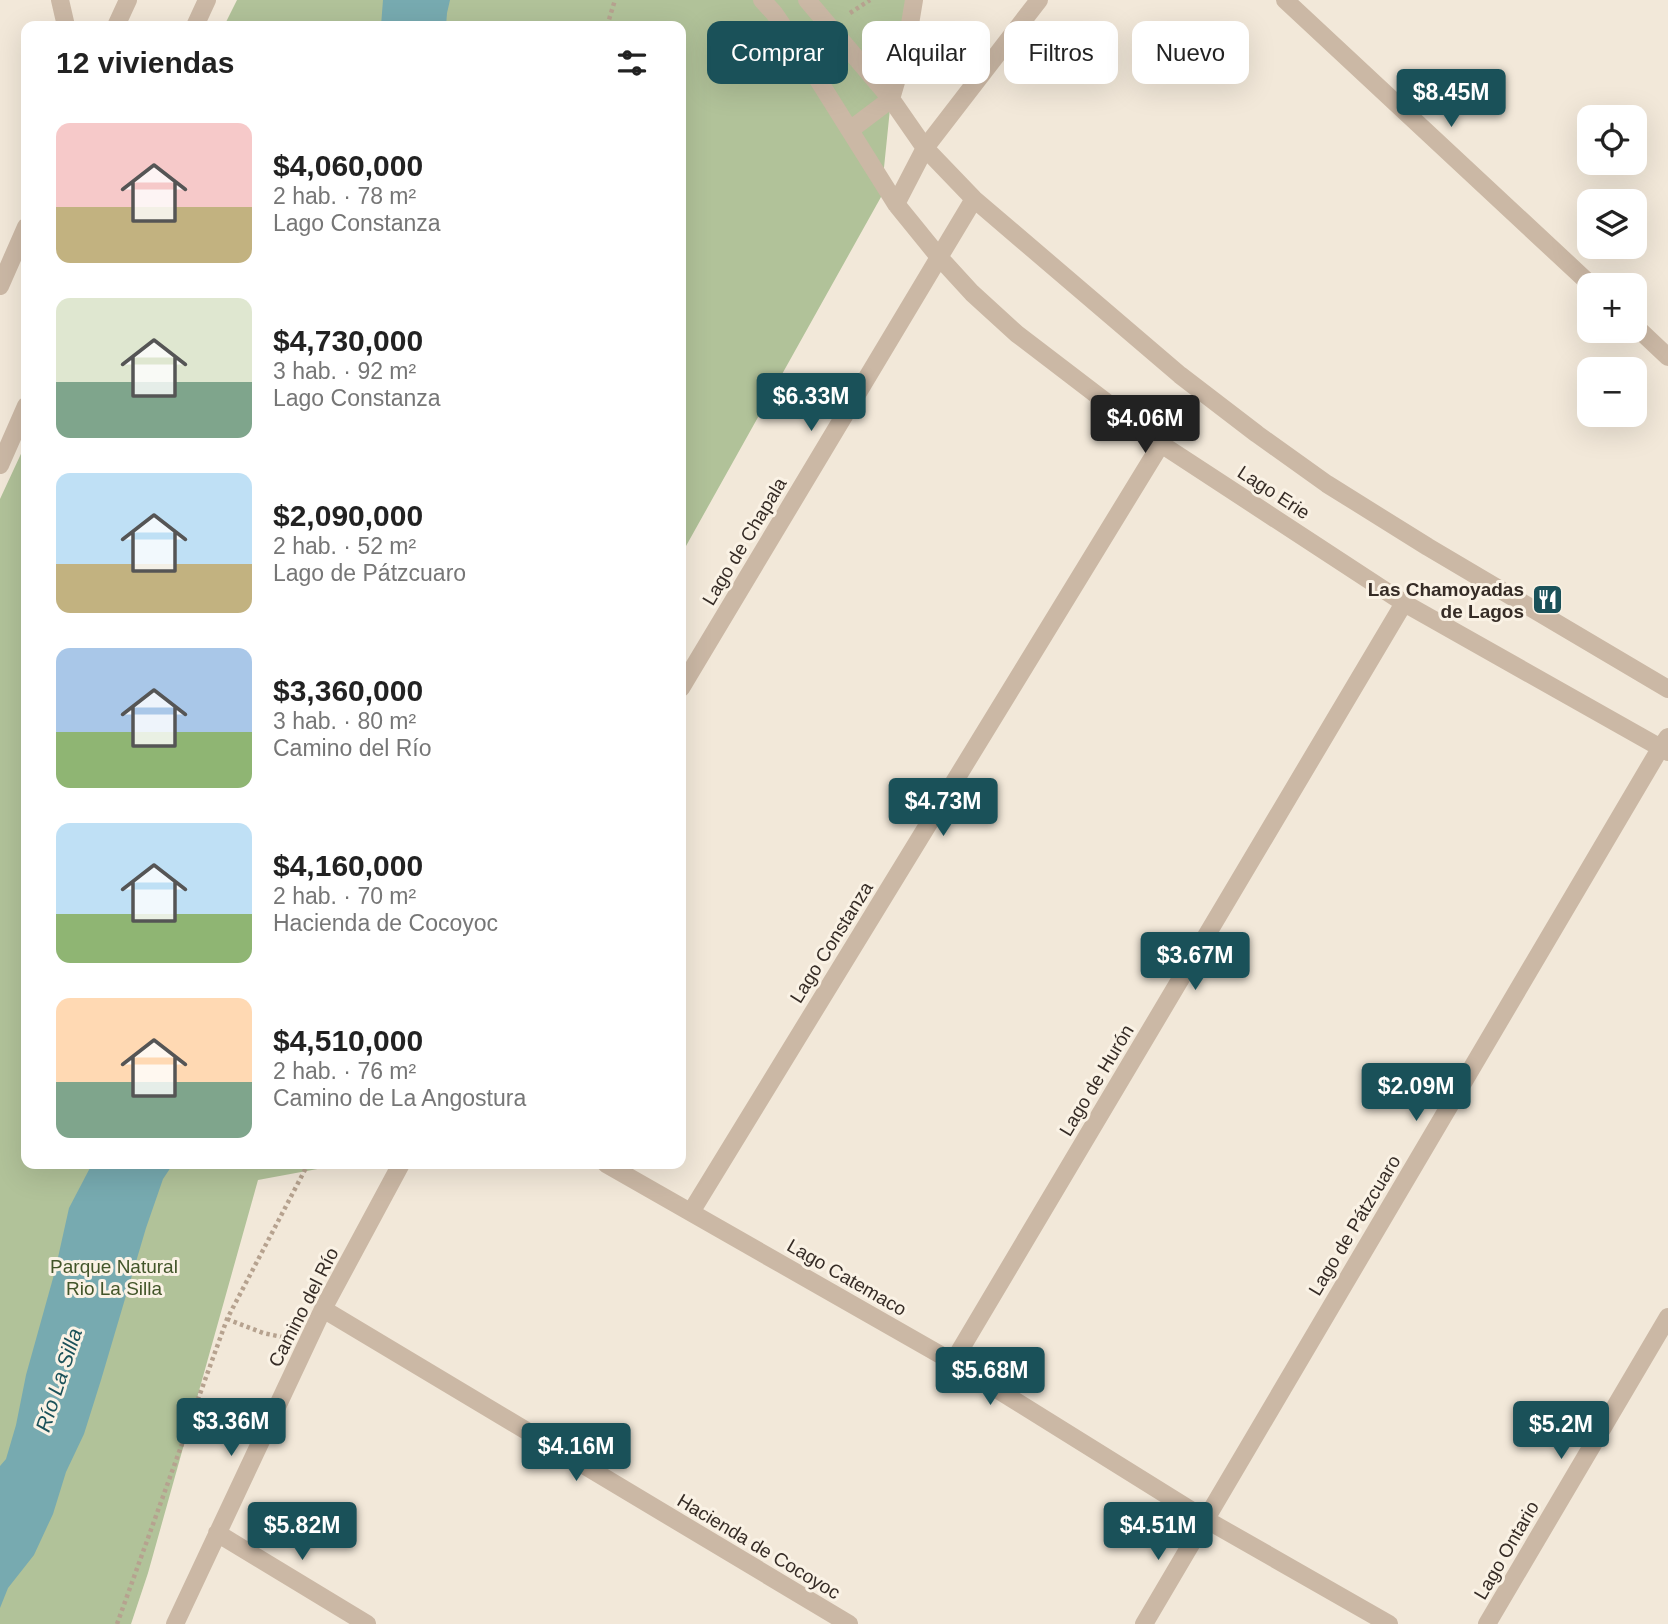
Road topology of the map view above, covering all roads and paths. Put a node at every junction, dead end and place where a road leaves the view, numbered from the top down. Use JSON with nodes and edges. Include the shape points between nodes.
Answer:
{"nodes":[{"id":1,"x":61,"y":0,"type":"edge"},
{"id":2,"x":128,"y":0,"type":"edge"},
{"id":3,"x":207,"y":0,"type":"edge"},
{"id":4,"x":615,"y":0,"type":"edge"},
{"id":5,"x":762,"y":0,"type":"edge"},
{"id":6,"x":807,"y":0,"type":"edge"},
{"id":7,"x":914,"y":0,"type":"edge"},
{"id":8,"x":1039,"y":0,"type":"edge"},
{"id":9,"x":1285,"y":0,"type":"edge"},
{"id":10,"x":65,"y":21,"type":"edge"},
{"id":11,"x":118,"y":21,"type":"edge"},
{"id":12,"x":197,"y":21,"type":"edge"},
{"id":13,"x":609,"y":21,"type":"edge"},
{"id":14,"x":891,"y":99,"type":"junction"},
{"id":15,"x":850,"y":130,"type":"junction"},
{"id":16,"x":925,"y":148,"type":"junction"},
{"id":17,"x":974,"y":199,"type":"junction"},
{"id":18,"x":896,"y":204,"type":"junction"},
{"id":19,"x":21,"y":238,"type":"edge"},
{"id":20,"x":939,"y":257,"type":"junction"},
{"id":21,"x":1578,"y":273,"type":"edge"},
{"id":22,"x":0,"y":286,"type":"edge"},
{"id":23,"x":1647,"y":337,"type":"edge"},
{"id":24,"x":1668,"y":357,"type":"edge"},
{"id":25,"x":21,"y":417,"type":"edge"},
{"id":26,"x":1161,"y":444,"type":"junction"},
{"id":27,"x":0,"y":465,"type":"edge"},
{"id":28,"x":1404,"y":603,"type":"junction"},
{"id":29,"x":686,"y":680,"type":"edge"},
{"id":30,"x":1668,"y":689,"type":"edge"},
{"id":31,"x":1665,"y":745,"type":"edge"},
{"id":32,"x":305,"y":1169,"type":"edge"},
{"id":33,"x":398,"y":1169,"type":"edge"},
{"id":34,"x":615,"y":1169,"type":"edge"},
{"id":35,"x":691,"y":1212,"type":"junction"},
{"id":36,"x":323,"y":1309,"type":"junction"},
{"id":37,"x":1668,"y":1317,"type":"edge"},
{"id":38,"x":227,"y":1320,"type":"junction"},
{"id":39,"x":308,"y":1341,"type":"junction"},
{"id":40,"x":953,"y":1362,"type":"junction"},
{"id":41,"x":1205,"y":1519,"type":"junction"},
{"id":42,"x":217,"y":1533,"type":"junction"},
{"id":43,"x":117,"y":1624,"type":"edge"},
{"id":44,"x":175,"y":1624,"type":"edge"},
{"id":45,"x":367,"y":1624,"type":"edge"},
{"id":46,"x":849,"y":1624,"type":"edge"},
{"id":47,"x":1144,"y":1624,"type":"edge"},
{"id":48,"x":1389,"y":1624,"type":"edge"},
{"id":49,"x":1487,"y":1624,"type":"edge"}],
"edges":[{"from":1,"to":10,"type":"street"},
{"from":2,"to":11,"type":"street"},
{"from":3,"to":12,"type":"street"},
{"from":4,"to":13,"type":"path"},
{"from":5,"to":15,"type":"street","name":"Lago Erie"},
{"from":6,"to":14,"type":"street","name":"Lago Erie"},
{"from":7,"to":14,"type":"street"},
{"from":8,"to":16,"type":"street"},
{"from":9,"to":21,"type":"street"},
{"from":14,"to":15,"type":"street"},
{"from":14,"to":16,"type":"street","name":"Lago Erie"},
{"from":15,"to":18,"type":"street","name":"Lago Erie"},
{"from":16,"to":17,"type":"street","name":"Lago Erie"},
{"from":16,"to":18,"type":"street"},
{"from":17,"to":20,"type":"street","name":"Lago de Chapala"},
{"from":17,"to":30,"type":"street","name":"Lago Erie","via":[[1180,374],[1317,477]]},
{"from":18,"to":20,"type":"street","name":"Lago Erie"},
{"from":19,"to":22,"type":"street"},
{"from":20,"to":26,"type":"street","name":"Lago Erie","via":[[1017,334]]},
{"from":20,"to":29,"type":"street","name":"Lago de Chapala"},
{"from":23,"to":24,"type":"street"},
{"from":25,"to":27,"type":"street"},
{"from":26,"to":28,"type":"street","name":"Lago Erie"},
{"from":26,"to":35,"type":"street","name":"Lago Constanza"},
{"from":28,"to":31,"type":"street","name":"Lago Erie"},
{"from":28,"to":40,"type":"street","name":"Lago de Hurón"},
{"from":31,"to":41,"type":"street","name":"Lago de Pátzcuaro"},
{"from":32,"to":38,"type":"path"},
{"from":33,"to":36,"type":"street","name":"Camino del Río"},
{"from":34,"to":35,"type":"street","name":"Lago Catemaco"},
{"from":35,"to":40,"type":"street","name":"Lago Catemaco"},
{"from":36,"to":39,"type":"street","name":"Camino del Río"},
{"from":36,"to":46,"type":"street","name":"Hacienda de Cocoyoc"},
{"from":37,"to":49,"type":"street","name":"Lago Ontario"},
{"from":38,"to":39,"type":"path","via":[[262,1333]]},
{"from":38,"to":43,"type":"path"},
{"from":39,"to":42,"type":"street","name":"Camino del Río"},
{"from":40,"to":41,"type":"street","name":"Lago Catemaco"},
{"from":41,"to":47,"type":"street","name":"Lago de Pátzcuaro"},
{"from":41,"to":48,"type":"street","name":"Lago Catemaco"},
{"from":42,"to":44,"type":"street","name":"Camino del Río"},
{"from":42,"to":45,"type":"street"}]}
